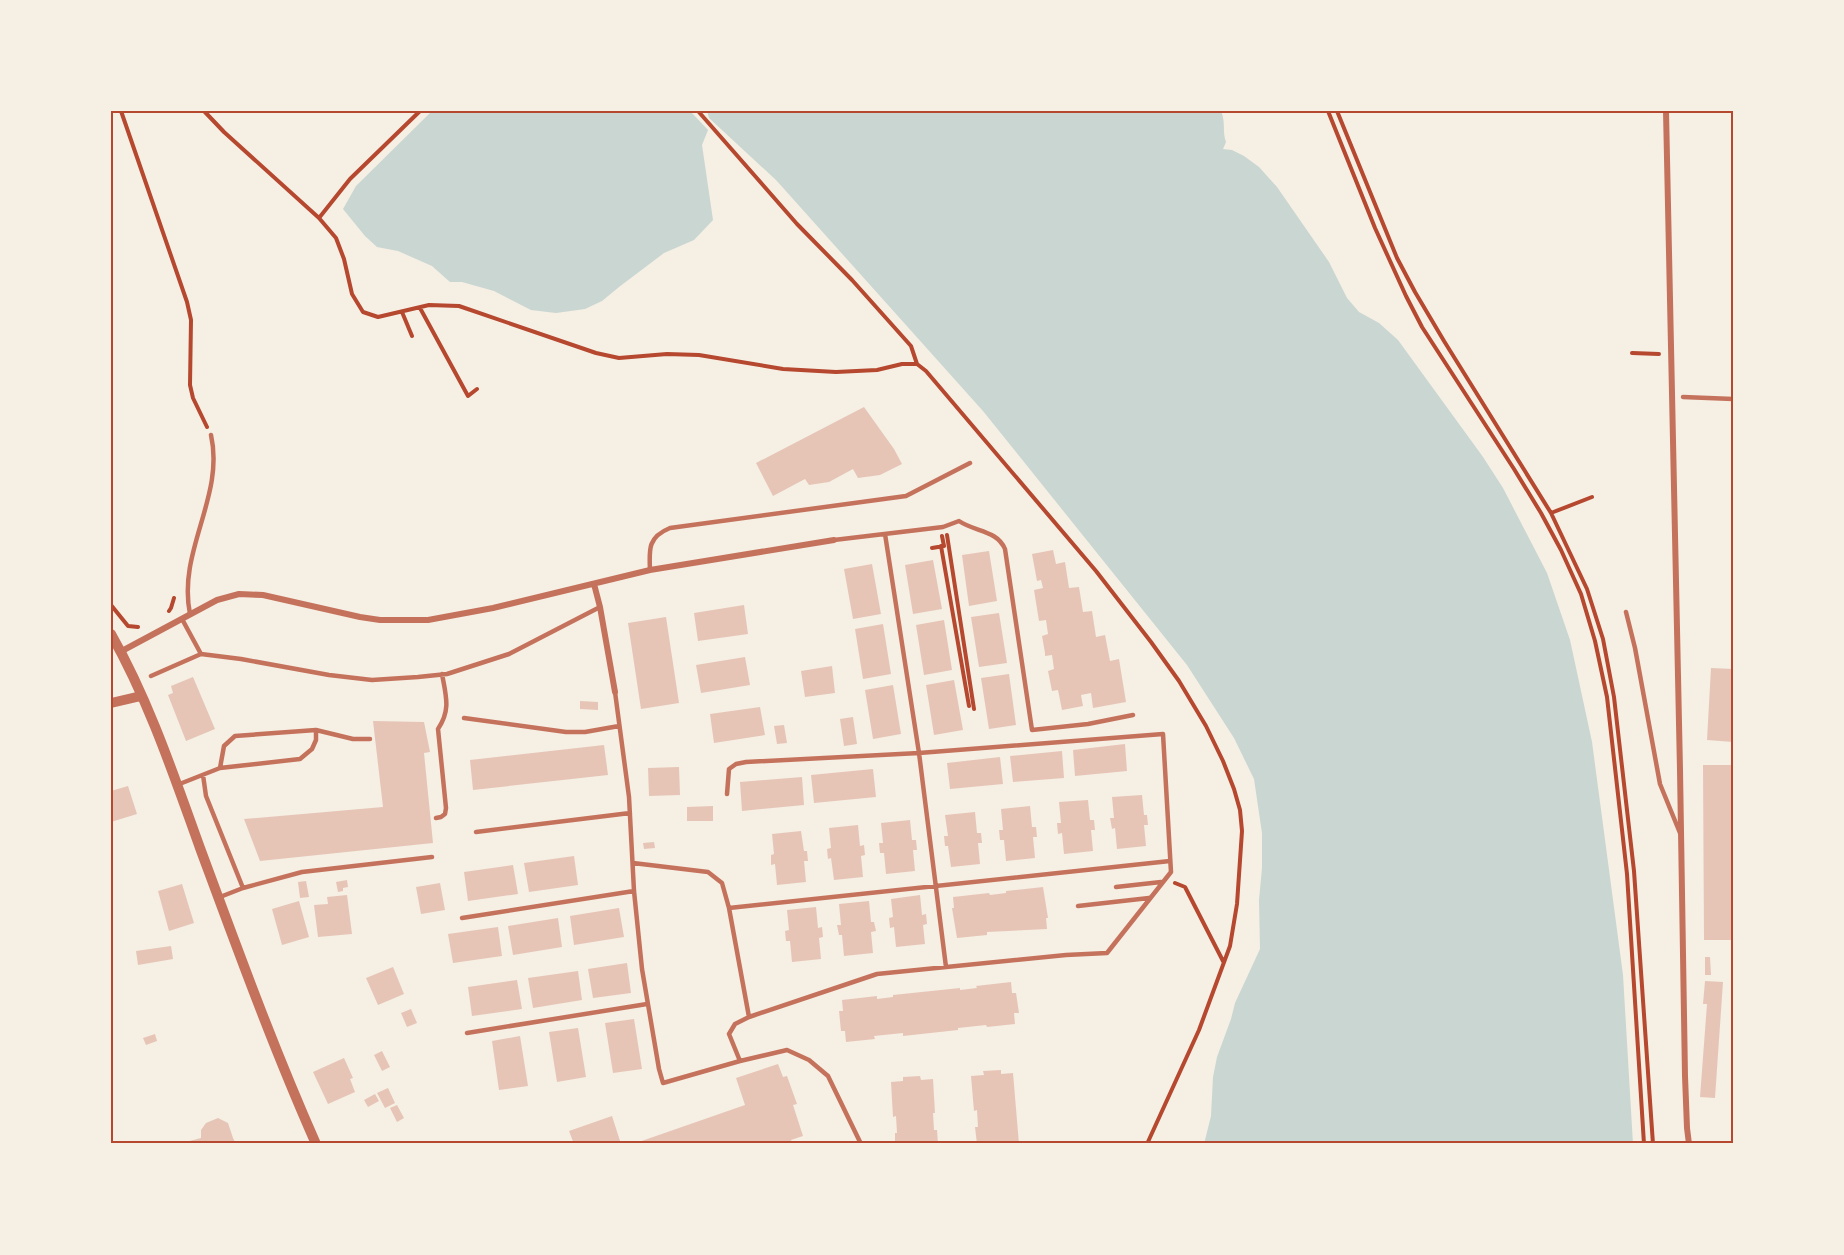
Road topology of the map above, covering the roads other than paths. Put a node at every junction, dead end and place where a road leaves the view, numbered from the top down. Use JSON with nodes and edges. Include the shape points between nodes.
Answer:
{"nodes":[{"id":1,"x":1666,"y":111,"type":"edge"},
{"id":2,"x":1683,"y":396,"type":"dead end"},
{"id":3,"x":1733,"y":399,"type":"edge"},
{"id":4,"x":211,"y":435,"type":"road end"},
{"id":5,"x":970,"y":463,"type":"dead end"},
{"id":6,"x":885,"y":534,"type":"junction"},
{"id":7,"x":834,"y":540,"type":"joint"},
{"id":8,"x":650,"y":570,"type":"junction"},
{"id":9,"x":594,"y":584,"type":"junction"},
{"id":10,"x":600,"y":607,"type":"junction"},
{"id":11,"x":1626,"y":612,"type":"dead end"},
{"id":12,"x":190,"y":614,"type":"junction"},
{"id":13,"x":182,"y":619,"type":"junction"},
{"id":14,"x":111,"y":634,"type":"edge"},
{"id":15,"x":120,"y":652,"type":"junction"},
{"id":16,"x":201,"y":654,"type":"junction"},
{"id":17,"x":442,"y":674,"type":"junction"},
{"id":18,"x":151,"y":676,"type":"dead end"},
{"id":19,"x":615,"y":692,"type":"joint"},
{"id":20,"x":141,"y":696,"type":"junction"},
{"id":21,"x":111,"y":703,"type":"edge"},
{"id":22,"x":1133,"y":715,"type":"dead end"},
{"id":23,"x":464,"y":718,"type":"dead end"},
{"id":24,"x":619,"y":726,"type":"junction"},
{"id":25,"x":316,"y":730,"type":"junction"},
{"id":26,"x":370,"y":739,"type":"dead end"},
{"id":27,"x":919,"y":753,"type":"junction"},
{"id":28,"x":220,"y":768,"type":"junction"},
{"id":29,"x":203,"y":775,"type":"junction"},
{"id":30,"x":177,"y":785,"type":"junction"},
{"id":31,"x":727,"y":794,"type":"dead end"},
{"id":32,"x":630,"y":813,"type":"junction"},
{"id":33,"x":435,"y":818,"type":"dead end"},
{"id":34,"x":476,"y":832,"type":"dead end"},
{"id":35,"x":1681,"y":835,"type":"junction"},
{"id":36,"x":432,"y":856,"type":"dead end"},
{"id":37,"x":1170,"y":861,"type":"junction"},
{"id":38,"x":633,"y":863,"type":"junction"},
{"id":39,"x":1162,"y":882,"type":"junction"},
{"id":40,"x":937,"y":885,"type":"junction"},
{"id":41,"x":1116,"y":887,"type":"dead end"},
{"id":42,"x":243,"y":888,"type":"junction"},
{"id":43,"x":634,"y":891,"type":"junction"},
{"id":44,"x":218,"y":897,"type":"junction"},
{"id":45,"x":1149,"y":897,"type":"junction"},
{"id":46,"x":1078,"y":906,"type":"dead end"},
{"id":47,"x":729,"y":908,"type":"junction"},
{"id":48,"x":462,"y":918,"type":"dead end"},
{"id":49,"x":946,"y":967,"type":"junction"},
{"id":50,"x":647,"y":1004,"type":"junction"},
{"id":51,"x":749,"y":1017,"type":"junction"},
{"id":52,"x":467,"y":1033,"type":"dead end"},
{"id":53,"x":740,"y":1061,"type":"junction"},
{"id":54,"x":316,"y":1144,"type":"edge"},
{"id":55,"x":861,"y":1144,"type":"edge"},
{"id":56,"x":1689,"y":1144,"type":"edge"}],
"edges":[{"from":1,"to":35,"type":"street"},
{"from":2,"to":3,"type":"lane"},
{"from":4,"to":12,"type":"lane","via":[[215,456],[212,483],[188,570]]},
{"from":5,"to":8,"type":"lane","via":[[906,496],[670,528],[657,535],[650,545]]},
{"from":6,"to":7,"type":"lane"},
{"from":6,"to":22,"type":"lane","via":[[959,521],[992,534],[1002,544],[1032,730]]},
{"from":6,"to":27,"type":"lane"},
{"from":7,"to":8,"type":"street"},
{"from":8,"to":9,"type":"street"},
{"from":9,"to":10,"type":"street"},
{"from":9,"to":12,"type":"street","via":[[428,620],[360,617],[249,594],[217,600]]},
{"from":10,"to":17,"type":"lane","via":[[510,654]]},
{"from":10,"to":19,"type":"street"},
{"from":11,"to":35,"type":"lane","via":[[1660,783]]},
{"from":12,"to":13,"type":"street"},
{"from":13,"to":15,"type":"street"},
{"from":13,"to":16,"type":"lane"},
{"from":14,"to":15,"type":"street"},
{"from":15,"to":20,"type":"street"},
{"from":16,"to":17,"type":"lane","via":[[362,679]]},
{"from":16,"to":18,"type":"lane"},
{"from":17,"to":33,"type":"lane","via":[[448,707],[438,729],[446,808],[445,814]]},
{"from":19,"to":24,"type":"lane"},
{"from":20,"to":21,"type":"street"},
{"from":20,"to":30,"type":"street"},
{"from":23,"to":24,"type":"lane","via":[[566,732]]},
{"from":24,"to":32,"type":"lane"},
{"from":25,"to":26,"type":"lane"},
{"from":25,"to":28,"type":"lane","via":[[312,749],[300,759]]},
{"from":25,"to":28,"type":"lane","via":[[235,736],[224,746]]},
{"from":27,"to":31,"type":"lane","via":[[736,764],[729,769]]},
{"from":27,"to":37,"type":"lane","via":[[1163,734]]},
{"from":27,"to":40,"type":"lane"},
{"from":28,"to":29,"type":"lane"},
{"from":29,"to":30,"type":"lane"},
{"from":29,"to":42,"type":"lane","via":[[206,796]]},
{"from":30,"to":44,"type":"street"},
{"from":32,"to":34,"type":"lane"},
{"from":32,"to":38,"type":"lane"},
{"from":35,"to":56,"type":"street"},
{"from":36,"to":42,"type":"lane","via":[[302,872]]},
{"from":37,"to":39,"type":"lane","via":[[1171,872]]},
{"from":37,"to":40,"type":"lane"},
{"from":38,"to":43,"type":"lane"},
{"from":38,"to":47,"type":"lane","via":[[708,872],[722,883]]},
{"from":39,"to":41,"type":"lane"},
{"from":39,"to":45,"type":"lane"},
{"from":40,"to":47,"type":"lane"},
{"from":40,"to":49,"type":"lane"},
{"from":42,"to":44,"type":"lane"},
{"from":43,"to":48,"type":"lane"},
{"from":43,"to":50,"type":"lane"},
{"from":44,"to":54,"type":"street"},
{"from":45,"to":46,"type":"lane"},
{"from":45,"to":49,"type":"lane","via":[[1107,952]]},
{"from":47,"to":51,"type":"lane"},
{"from":49,"to":51,"type":"lane","via":[[877,974]]},
{"from":50,"to":52,"type":"lane"},
{"from":50,"to":53,"type":"lane","via":[[663,1083]]},
{"from":51,"to":53,"type":"lane","via":[[735,1024],[729,1034]]},
{"from":53,"to":55,"type":"lane","via":[[787,1050],[809,1060],[828,1076]]}]}
